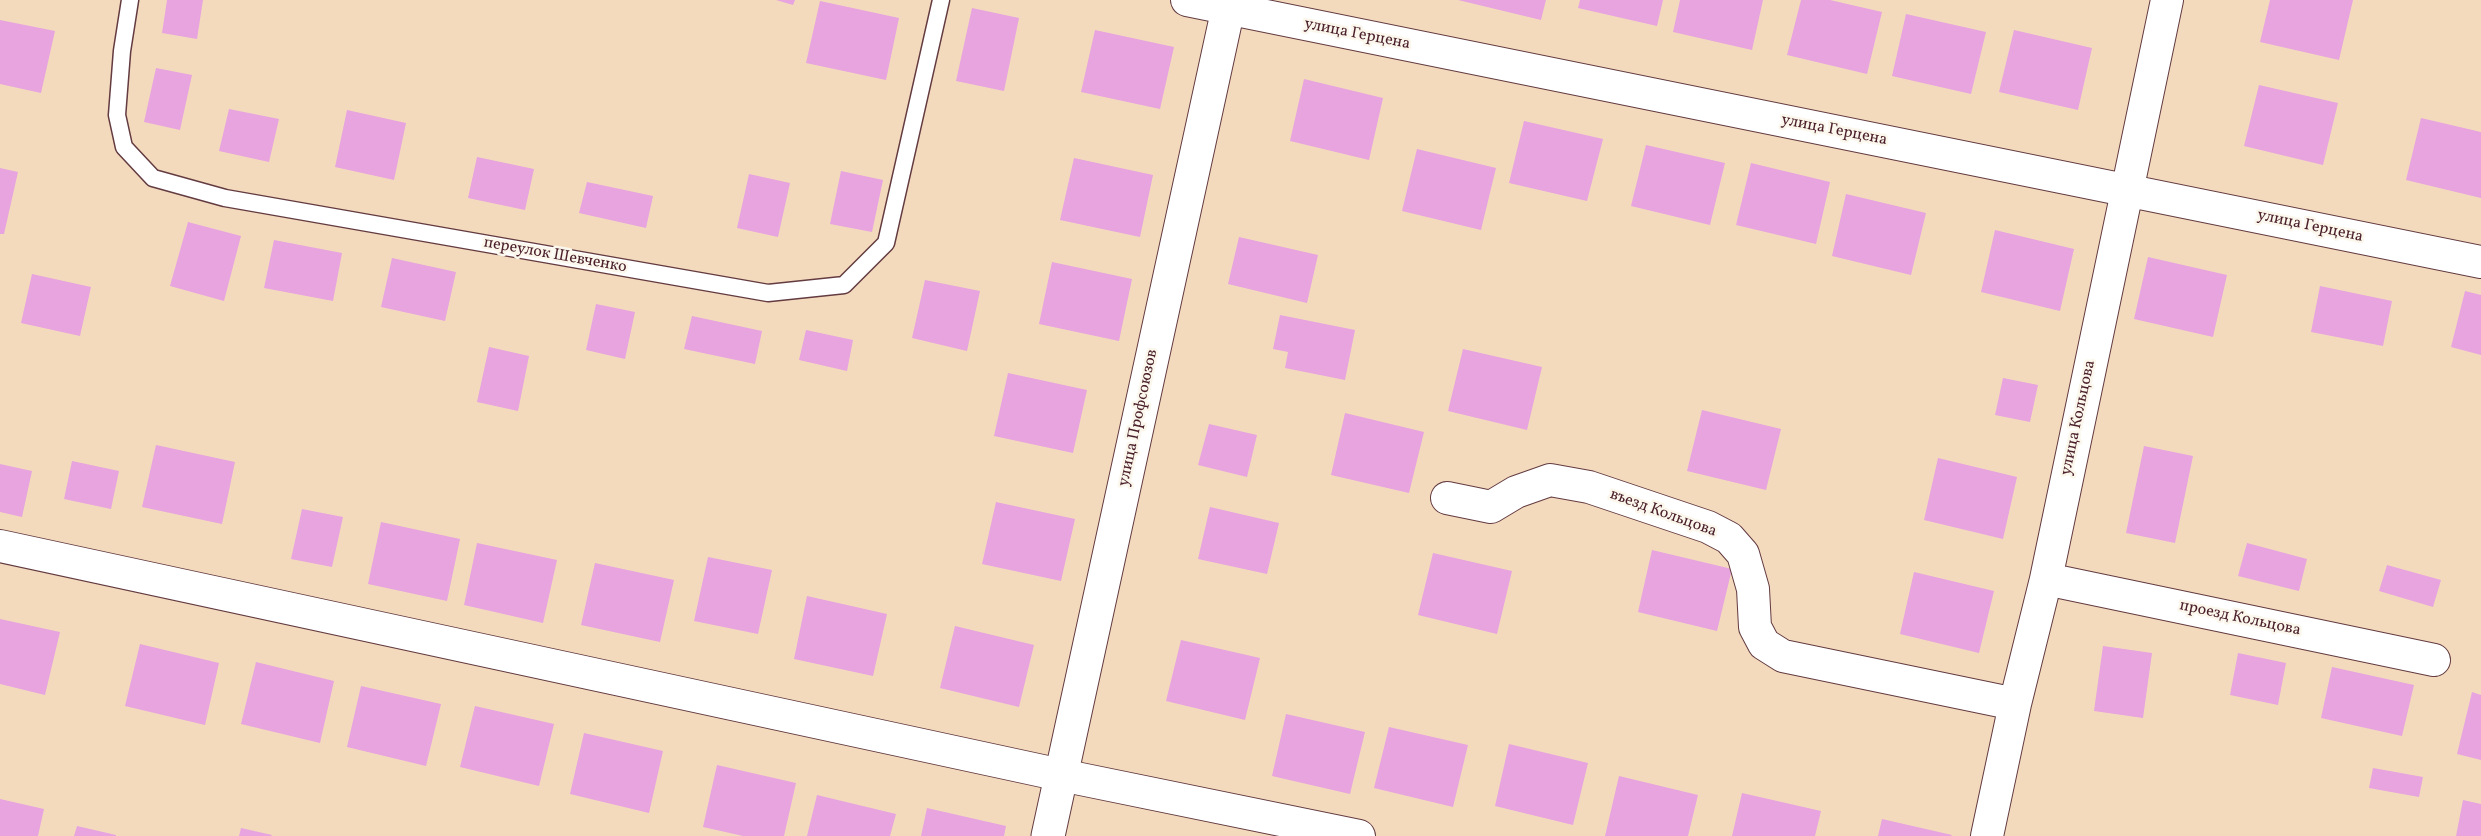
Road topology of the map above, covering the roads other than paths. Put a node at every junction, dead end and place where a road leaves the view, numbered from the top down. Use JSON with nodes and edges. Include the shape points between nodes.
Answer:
{"nodes":[{"id":1,"x":130,"y":0,"type":"edge"},
{"id":2,"x":941,"y":0,"type":"edge"},
{"id":3,"x":1187,"y":0,"type":"edge"},
{"id":4,"x":2168,"y":0,"type":"edge"},
{"id":5,"x":1229,"y":4,"type":"edge"},
{"id":6,"x":2127,"y":190,"type":"junction"},
{"id":7,"x":2481,"y":262,"type":"edge"},
{"id":8,"x":1447,"y":498,"type":"dead end"},
{"id":9,"x":0,"y":546,"type":"edge"},
{"id":10,"x":2046,"y":579,"type":"junction"},
{"id":11,"x":2434,"y":660,"type":"dead end"},
{"id":12,"x":2015,"y":704,"type":"junction"},
{"id":13,"x":1061,"y":775,"type":"junction"},
{"id":14,"x":1048,"y":836,"type":"edge"},
{"id":15,"x":1359,"y":836,"type":"edge"},
{"id":16,"x":1987,"y":836,"type":"edge"}],
"edges":[{"from":1,"to":2,"type":"lane","name":"переулок Шевченко","via":[[117,115],[124,147],[153,178],[225,198],[768,293],[844,285],[886,243]]},
{"from":3,"to":5,"type":"street","name":"улица Герцена"},
{"from":4,"to":6,"type":"street","name":"улица Кольцова"},
{"from":5,"to":6,"type":"street","name":"улица Герцена"},
{"from":5,"to":13,"type":"street","name":"улица Профсоюзов"},
{"from":6,"to":7,"type":"street","name":"улица Герцена"},
{"from":6,"to":10,"type":"street","name":"улица Кольцова"},
{"from":8,"to":12,"type":"street","name":"въезд Кольцова","via":[[1491,507],[1516,492],[1550,480],[1589,487],[1708,527],[1729,538],[1743,554],[1753,588],[1755,627],[1764,644],[1783,656]]},
{"from":9,"to":13,"type":"street"},
{"from":10,"to":11,"type":"street","name":"проезд Кольцова"},
{"from":10,"to":12,"type":"street","name":"улица Кольцова"},
{"from":12,"to":16,"type":"street","name":"улица Кольцова"},
{"from":13,"to":14,"type":"street","name":"улица Профсоюзов"},
{"from":13,"to":15,"type":"street"}]}
